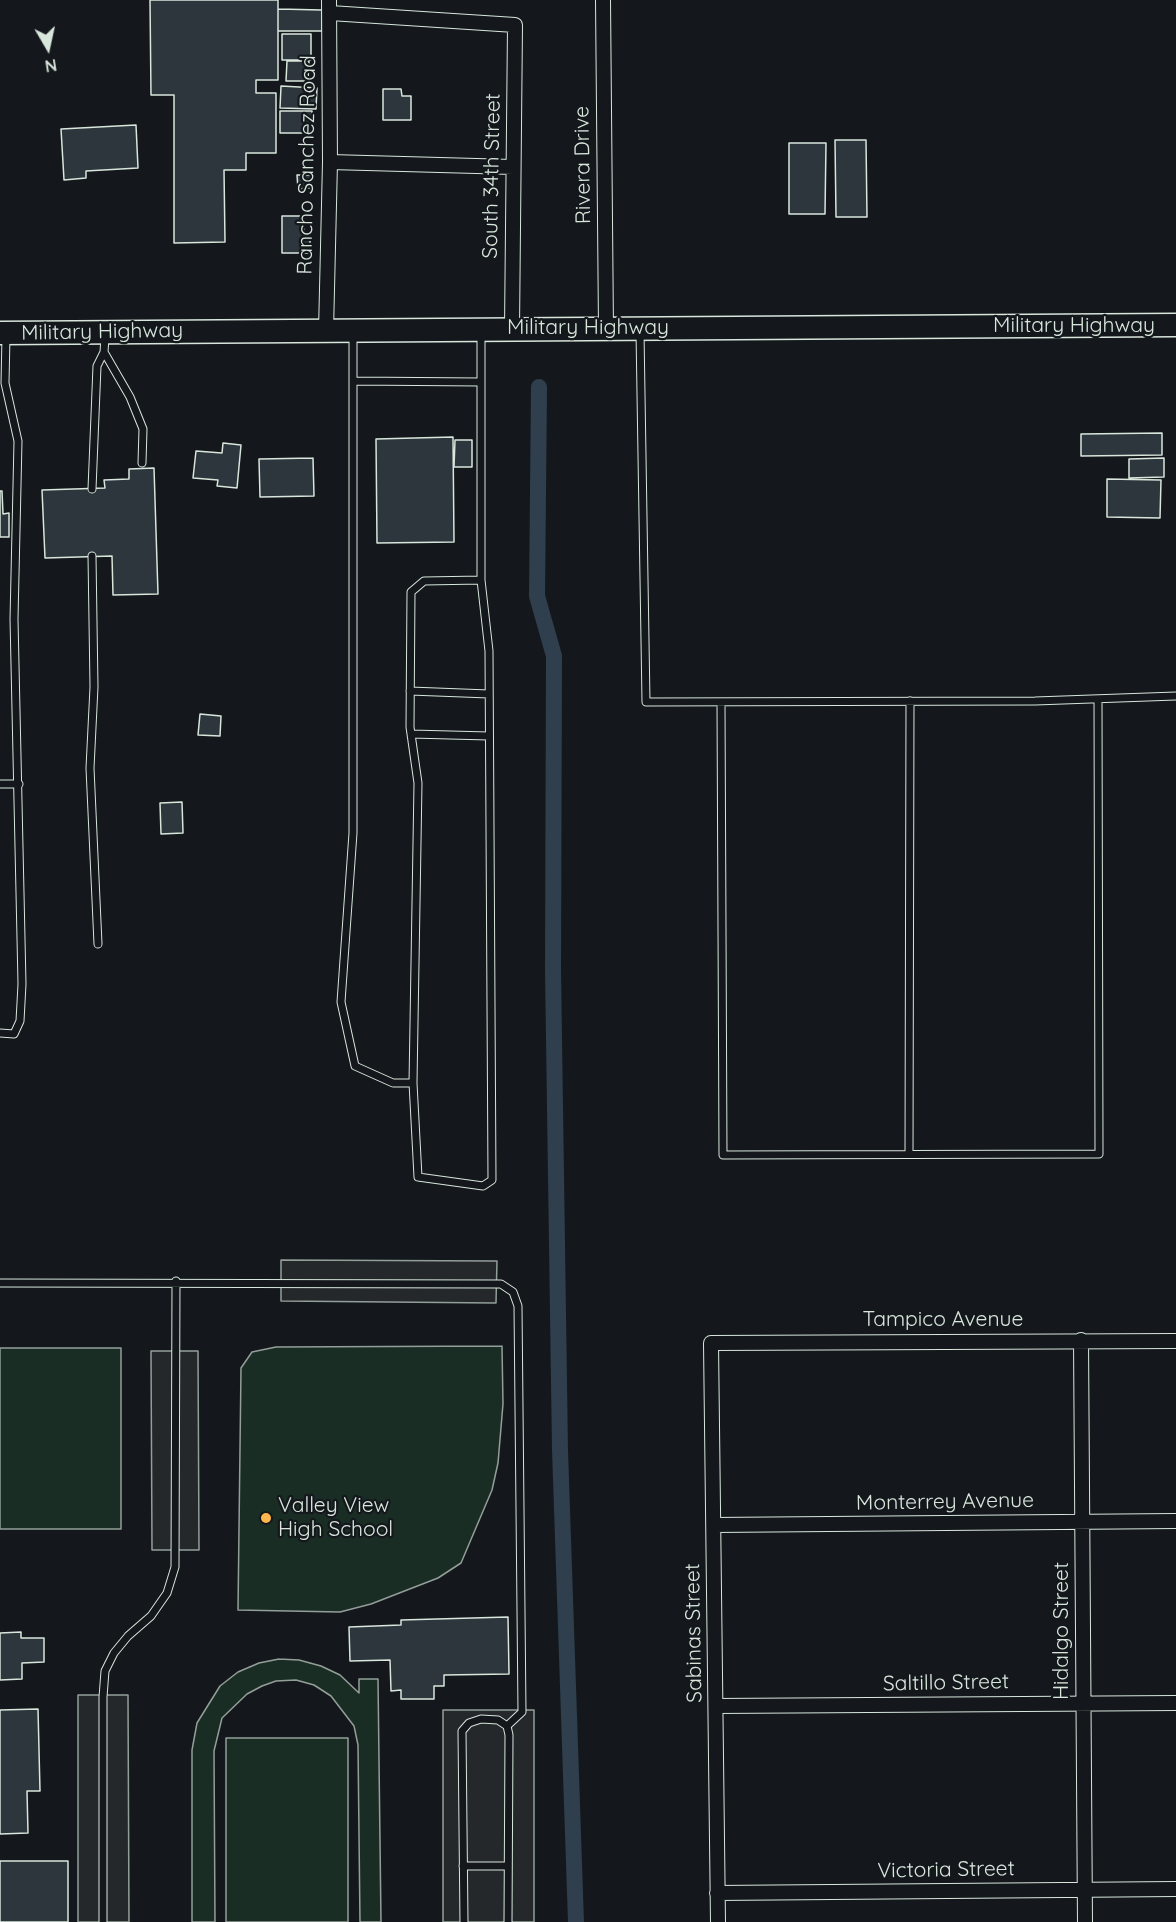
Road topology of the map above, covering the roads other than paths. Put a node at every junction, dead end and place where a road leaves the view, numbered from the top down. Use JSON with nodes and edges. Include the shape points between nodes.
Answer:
{"nodes":[{"id":1,"x":603,"y":0,"type":"edge"},
{"id":2,"x":329,"y":6,"type":"edge"},
{"id":3,"x":330,"y":162,"type":"junction"},
{"id":4,"x":513,"y":167,"type":"junction"},
{"id":5,"x":1176,"y":325,"type":"edge"},
{"id":6,"x":512,"y":328,"type":"junction"},
{"id":7,"x":481,"y":329,"type":"junction"},
{"id":8,"x":606,"y":329,"type":"junction"},
{"id":9,"x":640,"y":329,"type":"junction"},
{"id":10,"x":326,"y":331,"type":"junction"},
{"id":11,"x":353,"y":331,"type":"junction"},
{"id":12,"x":3,"y":333,"type":"edge"},
{"id":13,"x":105,"y":342,"type":"junction"},
{"id":14,"x":353,"y":381,"type":"junction"},
{"id":15,"x":481,"y":382,"type":"junction"},
{"id":16,"x":142,"y":463,"type":"dead end"},
{"id":17,"x":92,"y":489,"type":"dead end"},
{"id":18,"x":92,"y":556,"type":"dead end"},
{"id":19,"x":481,"y":580,"type":"junction"},
{"id":20,"x":410,"y":691,"type":"junction"},
{"id":21,"x":489,"y":693,"type":"junction"},
{"id":22,"x":1176,"y":696,"type":"edge"},
{"id":23,"x":1098,"y":699,"type":"junction"},
{"id":24,"x":910,"y":701,"type":"junction"},
{"id":25,"x":721,"y":702,"type":"junction"},
{"id":26,"x":411,"y":734,"type":"junction"},
{"id":27,"x":489,"y":736,"type":"junction"},
{"id":28,"x":0,"y":784,"type":"edge"},
{"id":29,"x":19,"y":784,"type":"junction"},
{"id":30,"x":98,"y":944,"type":"dead end"},
{"id":31,"x":0,"y":1033,"type":"edge"},
{"id":32,"x":412,"y":1083,"type":"junction"},
{"id":33,"x":909,"y":1153,"type":"junction"},
{"id":34,"x":176,"y":1281,"type":"junction"},
{"id":35,"x":0,"y":1283,"type":"edge"},
{"id":36,"x":1081,"y":1340,"type":"junction"},
{"id":37,"x":1176,"y":1341,"type":"edge"},
{"id":38,"x":711,"y":1343,"type":"joint"},
{"id":39,"x":1083,"y":1521,"type":"junction"},
{"id":40,"x":1176,"y":1521,"type":"edge"},
{"id":41,"x":714,"y":1525,"type":"junction"},
{"id":42,"x":1082,"y":1703,"type":"junction"},
{"id":43,"x":1176,"y":1703,"type":"edge"},
{"id":44,"x":716,"y":1706,"type":"junction"},
{"id":45,"x":507,"y":1726,"type":"junction"},
{"id":46,"x":463,"y":1866,"type":"junction"},
{"id":47,"x":508,"y":1866,"type":"junction"},
{"id":48,"x":1085,"y":1889,"type":"junction"},
{"id":49,"x":1176,"y":1889,"type":"edge"},
{"id":50,"x":717,"y":1893,"type":"junction"},
{"id":51,"x":103,"y":1922,"type":"edge"},
{"id":52,"x":464,"y":1922,"type":"edge"},
{"id":53,"x":508,"y":1922,"type":"edge"},
{"id":54,"x":717,"y":1922,"type":"edge"},
{"id":55,"x":1085,"y":1922,"type":"edge"}],
"edges":[{"from":1,"to":8,"type":"street","name":"Rivera Drive"},
{"from":2,"to":3,"type":"street","name":"Rancho Sanchez Road"},
{"from":2,"to":4,"type":"street","name":"South 34th Street","via":[[515,25]]},
{"from":3,"to":4,"type":"street"},
{"from":3,"to":10,"type":"street","name":"Rancho Sanchez Road"},
{"from":4,"to":6,"type":"street","name":"South 34th Street"},
{"from":5,"to":9,"type":"main road","name":"Military Highway"},
{"from":6,"to":7,"type":"main road","name":"Military Highway"},
{"from":6,"to":8,"type":"main road","name":"Military Highway"},
{"from":7,"to":11,"type":"main road","name":"Military Highway"},
{"from":7,"to":15,"type":"lane"},
{"from":8,"to":9,"type":"main road","name":"Military Highway"},
{"from":9,"to":25,"type":"lane","via":[[646,702]]},
{"from":10,"to":11,"type":"main road","name":"Military Highway"},
{"from":10,"to":13,"type":"main road","name":"Military Highway"},
{"from":11,"to":14,"type":"lane"},
{"from":12,"to":13,"type":"main road","name":"Military Highway"},
{"from":12,"to":29,"type":"lane","via":[[5,383],[18,441],[14,619]]},
{"from":13,"to":16,"type":"lane","via":[[143,429]]},
{"from":13,"to":17,"type":"lane","via":[[97,366]]},
{"from":14,"to":15,"type":"lane"},
{"from":14,"to":32,"type":"lane","via":[[353,833],[341,1002],[355,1066],[393,1083]]},
{"from":15,"to":19,"type":"lane"},
{"from":18,"to":30,"type":"lane","via":[[94,687],[90,768]]},
{"from":19,"to":20,"type":"lane","via":[[424,581],[411,592]]},
{"from":19,"to":21,"type":"lane"},
{"from":20,"to":21,"type":"lane"},
{"from":20,"to":26,"type":"lane"},
{"from":21,"to":27,"type":"lane"},
{"from":22,"to":23,"type":"lane"},
{"from":23,"to":24,"type":"lane"},
{"from":23,"to":33,"type":"lane","via":[[1099,1154]]},
{"from":24,"to":25,"type":"lane"},
{"from":24,"to":33,"type":"lane"},
{"from":25,"to":33,"type":"lane","via":[[723,1155]]},
{"from":26,"to":27,"type":"lane"},
{"from":26,"to":32,"type":"lane","via":[[418,783]]},
{"from":27,"to":32,"type":"lane","via":[[492,1180],[483,1186],[418,1177]]},
{"from":28,"to":29,"type":"lane"},
{"from":29,"to":31,"type":"lane","via":[[20,1021],[14,1034]]},
{"from":34,"to":35,"type":"lane"},
{"from":34,"to":45,"type":"lane","via":[[501,1284],[513,1292],[518,1306],[522,1712]]},
{"from":34,"to":51,"type":"lane","via":[[175,1567],[167,1593],[151,1616],[114,1653],[105,1671]]},
{"from":36,"to":37,"type":"street","name":"Tampico Avenue"},
{"from":36,"to":38,"type":"street","name":"Tampico Avenue"},
{"from":36,"to":39,"type":"street","name":"Hidalgo Street"},
{"from":38,"to":41,"type":"street","name":"Sabinas Street"},
{"from":39,"to":40,"type":"street","name":"Monterrey Avenue"},
{"from":39,"to":41,"type":"street","name":"Monterrey Avenue"},
{"from":39,"to":42,"type":"street","name":"Hidalgo Street"},
{"from":41,"to":44,"type":"street","name":"Sabinas Street"},
{"from":42,"to":43,"type":"street","name":"Saltillo Street"},
{"from":42,"to":44,"type":"street","name":"Saltillo Street"},
{"from":42,"to":48,"type":"street","name":"Hidalgo Street"},
{"from":44,"to":50,"type":"street","name":"Sabinas Street"},
{"from":45,"to":46,"type":"lane","via":[[498,1720],[481,1719],[469,1723],[462,1731]]},
{"from":45,"to":47,"type":"lane"},
{"from":46,"to":47,"type":"lane"},
{"from":46,"to":52,"type":"lane"},
{"from":47,"to":53,"type":"lane"},
{"from":48,"to":49,"type":"street","name":"Victoria Street"},
{"from":48,"to":50,"type":"street","name":"Victoria Street"},
{"from":48,"to":55,"type":"street","name":"Hidalgo Street"},
{"from":50,"to":54,"type":"street","name":"Sabinas Street"}]}
